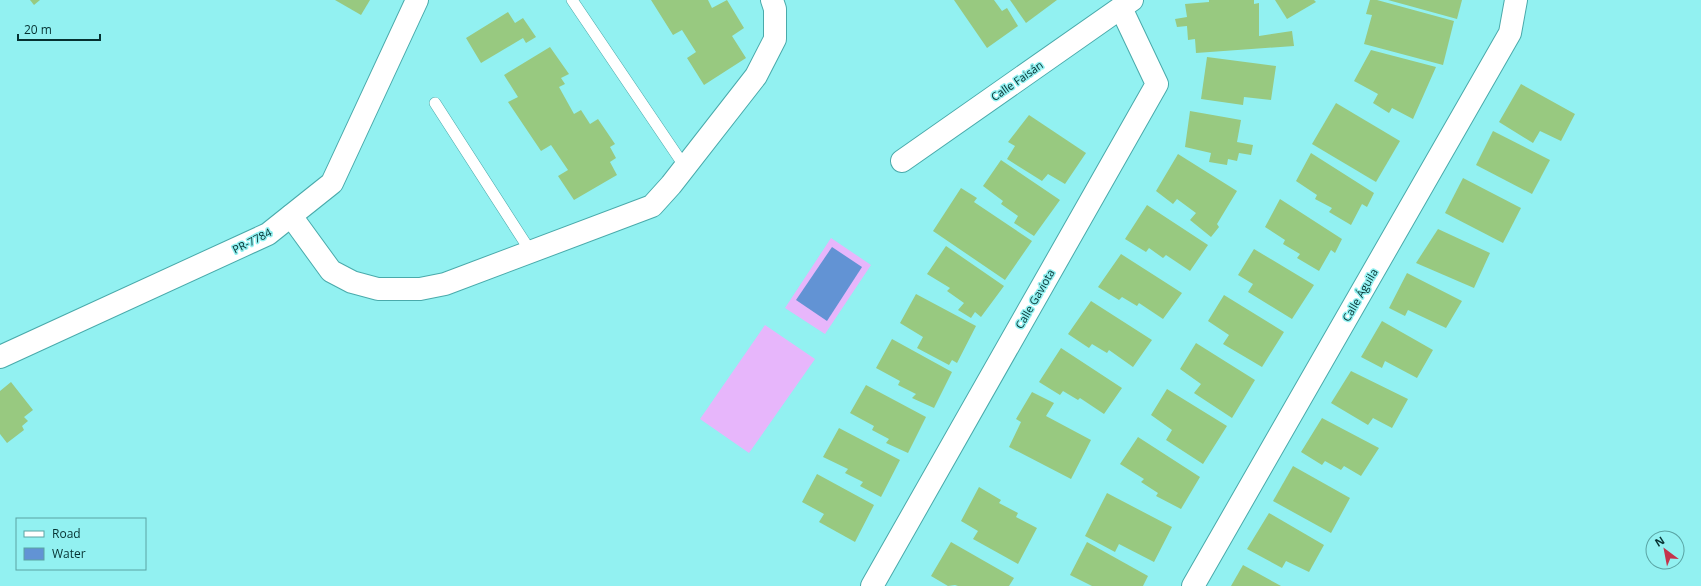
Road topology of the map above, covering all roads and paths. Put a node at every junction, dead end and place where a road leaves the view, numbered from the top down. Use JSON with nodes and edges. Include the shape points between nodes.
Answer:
{"nodes":[{"id":1,"x":417,"y":0,"type":"edge"},
{"id":2,"x":572,"y":0,"type":"edge"},
{"id":3,"x":772,"y":0,"type":"edge"},
{"id":4,"x":1516,"y":0,"type":"edge"},
{"id":5,"x":1127,"y":4,"type":"edge"},
{"id":6,"x":435,"y":103,"type":"dead end"},
{"id":7,"x":902,"y":161,"type":"dead end"},
{"id":8,"x":685,"y":167,"type":"junction"},
{"id":9,"x":291,"y":216,"type":"junction"},
{"id":10,"x":531,"y":252,"type":"junction"},
{"id":11,"x":0,"y":357,"type":"edge"},
{"id":12,"x":872,"y":586,"type":"edge"},
{"id":13,"x":1193,"y":586,"type":"edge"}],
"edges":[{"from":1,"to":9,"type":"street","name":"PR-7784","number":"PR-7784","via":[[332,183]]},
{"from":2,"to":8,"type":"lane"},
{"from":3,"to":8,"type":"street","via":[[775,8],[775,39],[756,76]]},
{"from":4,"to":13,"type":"street","name":"Calle Águila","via":[[1510,33]]},
{"from":5,"to":7,"type":"street","name":"Calle Faisán"},
{"from":5,"to":12,"type":"street","name":"Calle Gaviota","via":[[1157,84]]},
{"from":6,"to":10,"type":"lane"},
{"from":8,"to":10,"type":"street","via":[[652,206]]},
{"from":9,"to":10,"type":"street","via":[[331,271],[352,282],[378,289],[420,289],[445,284]]},
{"from":9,"to":11,"type":"street","name":"PR-7784","number":"PR-7784","via":[[268,234]]}]}
